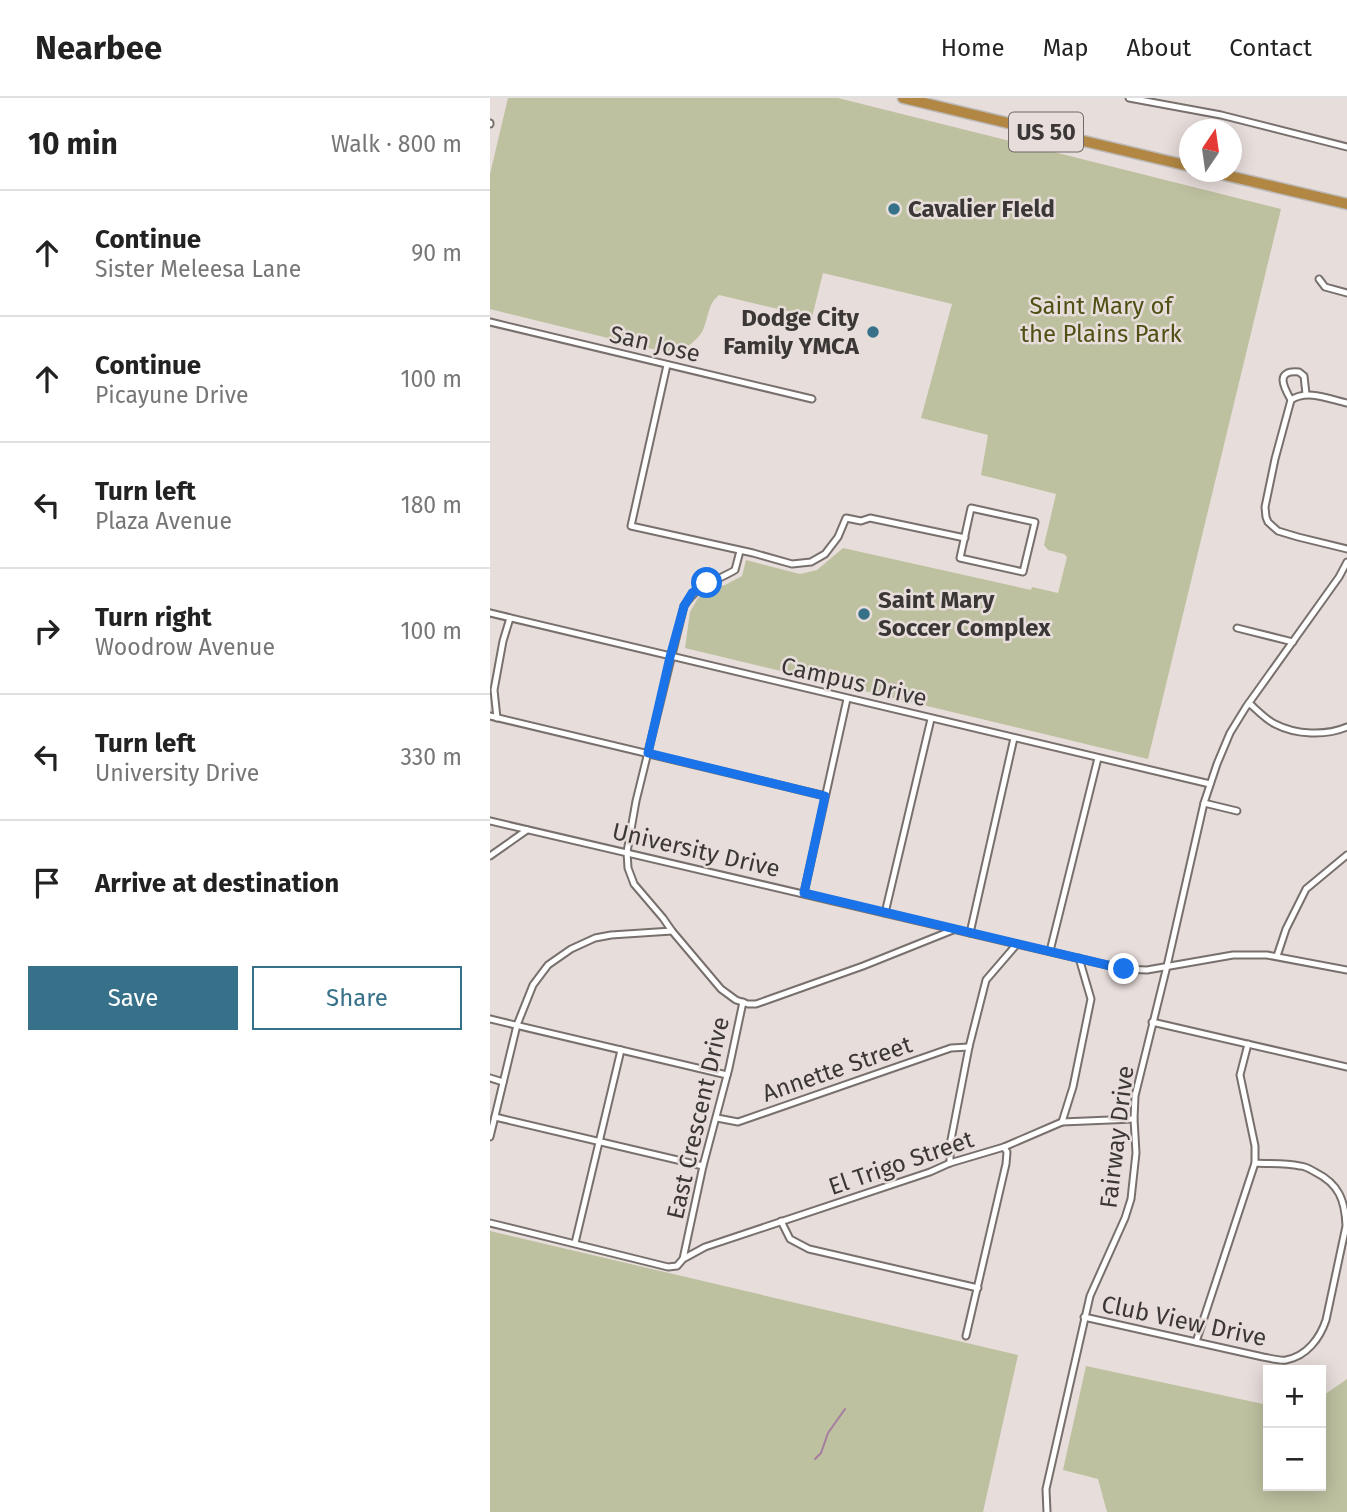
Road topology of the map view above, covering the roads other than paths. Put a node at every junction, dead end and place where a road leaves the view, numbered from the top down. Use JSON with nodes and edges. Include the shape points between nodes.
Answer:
{"nodes":[{"id":1,"x":903,"y":98,"type":"edge"},
{"id":2,"x":1129,"y":98,"type":"edge"},
{"id":3,"x":1347,"y":147,"type":"edge"},
{"id":4,"x":1179,"y":164,"type":"edge"},
{"id":5,"x":1242,"y":179,"type":"edge"},
{"id":6,"x":1347,"y":204,"type":"edge"},
{"id":7,"x":1319,"y":279,"type":"dead end"},
{"id":8,"x":1347,"y":293,"type":"edge"},
{"id":9,"x":490,"y":322,"type":"edge"},
{"id":10,"x":667,"y":365,"type":"junction"},
{"id":11,"x":1306,"y":394,"type":"junction"},
{"id":12,"x":812,"y":399,"type":"dead end"},
{"id":13,"x":1291,"y":400,"type":"junction"},
{"id":14,"x":1347,"y":403,"type":"edge"},
{"id":15,"x":965,"y":538,"type":"junction"},
{"id":16,"x":1347,"y":549,"type":"edge"},
{"id":17,"x":740,"y":551,"type":"junction"},
{"id":18,"x":1347,"y":562,"type":"edge"},
{"id":19,"x":490,"y":613,"type":"edge"},
{"id":20,"x":510,"y":618,"type":"junction"},
{"id":21,"x":1237,"y":628,"type":"dead end"},
{"id":22,"x":1293,"y":642,"type":"junction"},
{"id":23,"x":670,"y":657,"type":"junction"},
{"id":24,"x":847,"y":699,"type":"junction"},
{"id":25,"x":1249,"y":703,"type":"junction"},
{"id":26,"x":490,"y":716,"type":"edge"},
{"id":27,"x":497,"y":718,"type":"junction"},
{"id":28,"x":931,"y":719,"type":"junction"},
{"id":29,"x":1347,"y":727,"type":"edge"},
{"id":30,"x":1014,"y":738,"type":"junction"},
{"id":31,"x":648,"y":753,"type":"junction"},
{"id":32,"x":1098,"y":758,"type":"junction"},
{"id":33,"x":1210,"y":784,"type":"junction"},
{"id":34,"x":825,"y":796,"type":"junction"},
{"id":35,"x":1204,"y":803,"type":"junction"},
{"id":36,"x":1237,"y":811,"type":"dead end"},
{"id":37,"x":490,"y":821,"type":"edge"},
{"id":38,"x":527,"y":830,"type":"junction"},
{"id":39,"x":627,"y":852,"type":"junction"},
{"id":40,"x":1347,"y":855,"type":"edge"},
{"id":41,"x":490,"y":856,"type":"edge"},
{"id":42,"x":804,"y":893,"type":"junction"},
{"id":43,"x":886,"y":913,"type":"junction"},
{"id":44,"x":955,"y":930,"type":"junction"},
{"id":45,"x":672,"y":931,"type":"junction"},
{"id":46,"x":970,"y":933,"type":"junction"},
{"id":47,"x":1017,"y":944,"type":"junction"},
{"id":48,"x":1050,"y":951,"type":"junction"},
{"id":49,"x":1277,"y":956,"type":"junction"},
{"id":50,"x":1079,"y":958,"type":"junction"},
{"id":51,"x":1167,"y":966,"type":"junction"},
{"id":52,"x":1347,"y":970,"type":"edge"},
{"id":53,"x":743,"y":1002,"type":"junction"},
{"id":54,"x":490,"y":1019,"type":"edge"},
{"id":55,"x":1153,"y":1022,"type":"junction"},
{"id":56,"x":517,"y":1026,"type":"junction"},
{"id":57,"x":1248,"y":1044,"type":"junction"},
{"id":58,"x":970,"y":1047,"type":"junction"},
{"id":59,"x":621,"y":1050,"type":"junction"},
{"id":60,"x":1347,"y":1067,"type":"edge"},
{"id":61,"x":727,"y":1075,"type":"junction"},
{"id":62,"x":490,"y":1077,"type":"edge"},
{"id":63,"x":503,"y":1082,"type":"junction"},
{"id":64,"x":495,"y":1116,"type":"junction"},
{"id":65,"x":717,"y":1118,"type":"junction"},
{"id":66,"x":1134,"y":1119,"type":"junction"},
{"id":67,"x":1062,"y":1122,"type":"junction"},
{"id":68,"x":490,"y":1137,"type":"edge"},
{"id":69,"x":600,"y":1140,"type":"junction"},
{"id":70,"x":1004,"y":1147,"type":"junction"},
{"id":71,"x":950,"y":1163,"type":"junction"},
{"id":72,"x":1255,"y":1163,"type":"junction"},
{"id":73,"x":704,"y":1166,"type":"junction"},
{"id":74,"x":781,"y":1221,"type":"junction"},
{"id":75,"x":490,"y":1223,"type":"edge"},
{"id":76,"x":575,"y":1243,"type":"junction"},
{"id":77,"x":683,"y":1259,"type":"junction"},
{"id":78,"x":978,"y":1288,"type":"junction"},
{"id":79,"x":1084,"y":1317,"type":"junction"},
{"id":80,"x":967,"y":1336,"type":"dead end"},
{"id":81,"x":1196,"y":1342,"type":"junction"},
{"id":82,"x":1047,"y":1512,"type":"edge"}],
"edges":[{"from":1,"to":4,"type":"highway","number":"US 50"},
{"from":2,"to":3,"type":"street","via":[[1221,115]]},
{"from":5,"to":6,"type":"highway"},
{"from":7,"to":8,"type":"street","via":[[1325,287]]},
{"from":9,"to":10,"type":"street","name":"San Jose"},
{"from":10,"to":12,"type":"street","name":"San Jose"},
{"from":10,"to":17,"type":"street","via":[[631,526]]},
{"from":11,"to":13,"type":"street"},
{"from":11,"to":13,"type":"street","via":[[1304,376],[1291,371],[1282,381]]},
{"from":11,"to":14,"type":"street"},
{"from":13,"to":16,"type":"street","via":[[1266,517],[1278,531]]},
{"from":15,"to":15,"type":"street","via":[[971,508],[1035,522],[1023,572],[960,558]]},
{"from":15,"to":17,"type":"street","via":[[870,518],[846,518],[825,554],[811,562],[792,565]]},
{"from":17,"to":23,"type":"street","via":[[735,570],[692,593]]},
{"from":18,"to":22,"type":"street","name":"Fairway Drive"},
{"from":19,"to":20,"type":"street","name":"Campus Drive"},
{"from":20,"to":23,"type":"street","name":"Campus Drive"},
{"from":20,"to":27,"type":"street","via":[[494,690]]},
{"from":21,"to":22,"type":"street"},
{"from":22,"to":25,"type":"street","name":"Fairway Drive"},
{"from":23,"to":24,"type":"street","name":"Campus Drive"},
{"from":23,"to":31,"type":"street"},
{"from":24,"to":28,"type":"street","name":"Campus Drive"},
{"from":24,"to":34,"type":"street"},
{"from":25,"to":29,"type":"street","via":[[1274,724],[1294,731],[1318,733]]},
{"from":25,"to":33,"type":"street","name":"Fairway Drive","via":[[1230,733]]},
{"from":26,"to":27,"type":"street"},
{"from":27,"to":31,"type":"street"},
{"from":28,"to":30,"type":"street","name":"Campus Drive"},
{"from":28,"to":43,"type":"street"},
{"from":30,"to":32,"type":"street","name":"Campus Drive"},
{"from":30,"to":46,"type":"street"},
{"from":31,"to":34,"type":"street"},
{"from":31,"to":39,"type":"street"},
{"from":32,"to":33,"type":"street","name":"Campus Drive"},
{"from":32,"to":48,"type":"street"},
{"from":33,"to":35,"type":"street","name":"Fairway Drive"},
{"from":34,"to":42,"type":"street"},
{"from":35,"to":36,"type":"street"},
{"from":35,"to":51,"type":"street","name":"Fairway Drive"},
{"from":37,"to":38,"type":"street","name":"University Drive"},
{"from":38,"to":39,"type":"street","name":"University Drive"},
{"from":38,"to":41,"type":"street"},
{"from":39,"to":42,"type":"street","name":"University Drive"},
{"from":39,"to":45,"type":"street","name":"East Crescent Drive","via":[[634,884]]},
{"from":40,"to":49,"type":"street","via":[[1306,889]]},
{"from":42,"to":43,"type":"street","name":"University Drive"},
{"from":43,"to":44,"type":"street","name":"University Drive"},
{"from":44,"to":46,"type":"street","name":"University Drive"},
{"from":44,"to":53,"type":"street","via":[[756,1004]]},
{"from":45,"to":53,"type":"street","name":"East Crescent Drive","via":[[722,989]]},
{"from":45,"to":56,"type":"street","via":[[595,938],[571,949],[548,965],[533,985]]},
{"from":46,"to":47,"type":"street","name":"University Drive"},
{"from":47,"to":48,"type":"street","name":"University Drive"},
{"from":47,"to":58,"type":"street","via":[[986,980]]},
{"from":48,"to":50,"type":"street","name":"University Drive"},
{"from":49,"to":51,"type":"street","name":"University Drive","via":[[1233,955]]},
{"from":49,"to":52,"type":"street","name":"University Drive"},
{"from":50,"to":51,"type":"street","name":"University Drive","via":[[1124,969]]},
{"from":50,"to":67,"type":"street","via":[[1091,999]]},
{"from":51,"to":55,"type":"street","name":"Fairway Drive"},
{"from":53,"to":61,"type":"street","name":"East Crescent Drive"},
{"from":54,"to":56,"type":"street"},
{"from":55,"to":57,"type":"street"},
{"from":55,"to":66,"type":"street","name":"Fairway Drive"},
{"from":56,"to":59,"type":"street"},
{"from":56,"to":63,"type":"street"},
{"from":57,"to":60,"type":"street"},
{"from":57,"to":72,"type":"street","via":[[1240,1074]]},
{"from":58,"to":65,"type":"street","name":"Annette Street","via":[[951,1048],[738,1122]]},
{"from":58,"to":71,"type":"street"},
{"from":59,"to":61,"type":"street"},
{"from":59,"to":69,"type":"street"},
{"from":61,"to":65,"type":"street","name":"East Crescent Drive"},
{"from":62,"to":63,"type":"street"},
{"from":63,"to":64,"type":"street"},
{"from":64,"to":68,"type":"street"},
{"from":64,"to":69,"type":"street"},
{"from":65,"to":73,"type":"street","name":"East Crescent Drive"},
{"from":66,"to":67,"type":"street","name":"El Trigo Street"},
{"from":66,"to":79,"type":"street","name":"Fairway Drive","via":[[1131,1199]]},
{"from":67,"to":70,"type":"street","name":"El Trigo Street"},
{"from":69,"to":73,"type":"street"},
{"from":69,"to":76,"type":"street"},
{"from":70,"to":71,"type":"street","name":"El Trigo Street"},
{"from":70,"to":78,"type":"street","via":[[1006,1164]]},
{"from":71,"to":74,"type":"street","name":"El Trigo Street"},
{"from":72,"to":81,"type":"street"},
{"from":72,"to":81,"type":"street","name":"Club View Drive","via":[[1303,1166],[1333,1184],[1342,1197],[1346,1226],[1326,1320],[1310,1347],[1284,1360]]},
{"from":73,"to":77,"type":"street","name":"East Crescent Drive"},
{"from":74,"to":77,"type":"street","name":"El Trigo Street"},
{"from":74,"to":78,"type":"street","via":[[790,1240],[809,1249]]},
{"from":75,"to":76,"type":"street","name":"El Trigo Street"},
{"from":76,"to":77,"type":"street","name":"El Trigo Street","via":[[668,1267]]},
{"from":78,"to":80,"type":"street"},
{"from":79,"to":81,"type":"street","name":"Club View Drive"},
{"from":79,"to":82,"type":"street","name":"Fairway Drive","via":[[1046,1489]]}]}
